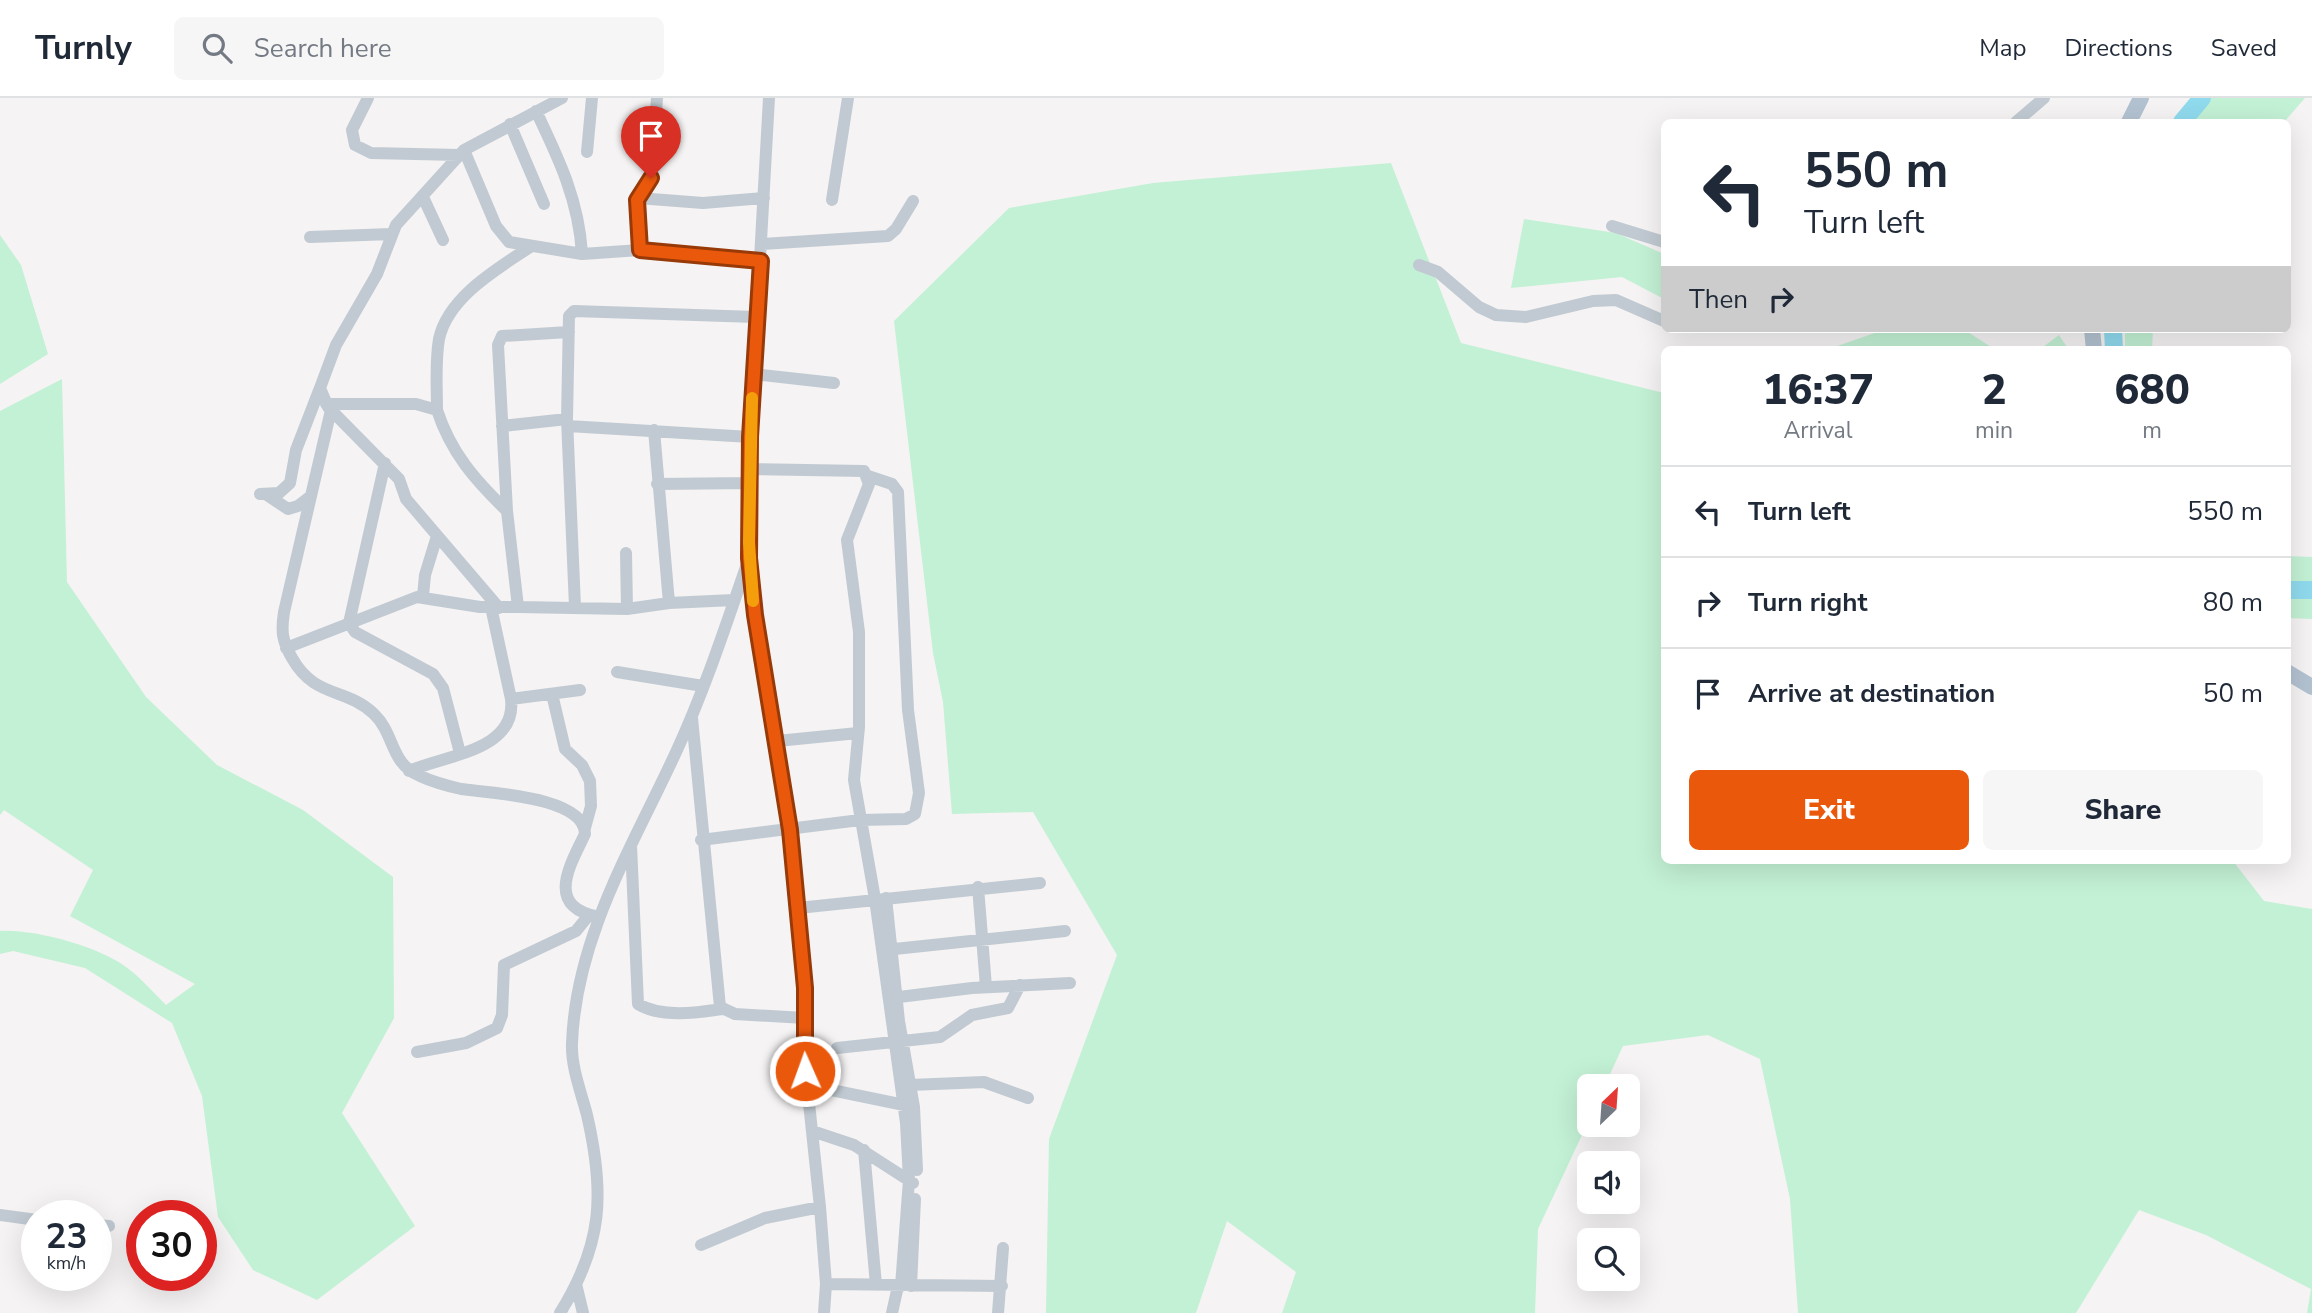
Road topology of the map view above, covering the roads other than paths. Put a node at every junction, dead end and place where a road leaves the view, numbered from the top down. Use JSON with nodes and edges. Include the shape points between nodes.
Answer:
{"nodes":[{"id":1,"x":368,"y":98,"type":"edge"},
{"id":2,"x":562,"y":98,"type":"edge"},
{"id":3,"x":592,"y":98,"type":"edge"},
{"id":4,"x":657,"y":98,"type":"edge"},
{"id":5,"x":769,"y":98,"type":"edge"},
{"id":6,"x":848,"y":98,"type":"edge"},
{"id":7,"x":2044,"y":98,"type":"edge"},
{"id":8,"x":2135,"y":100,"type":"edge"},
{"id":9,"x":536,"y":111,"type":"junction"},
{"id":10,"x":2020,"y":119,"type":"edge"},
{"id":11,"x":2130,"y":119,"type":"edge"},
{"id":12,"x":510,"y":124,"type":"junction"},
{"id":13,"x":461,"y":152,"type":"junction"},
{"id":14,"x":587,"y":152,"type":"dead end"},
{"id":15,"x":423,"y":197,"type":"junction"},
{"id":16,"x":638,"y":198,"type":"junction"},
{"id":17,"x":764,"y":198,"type":"junction"},
{"id":18,"x":832,"y":200,"type":"dead end"},
{"id":19,"x":913,"y":201,"type":"dead end"},
{"id":20,"x":544,"y":204,"type":"dead end"},
{"id":21,"x":1612,"y":226,"type":"dead end"},
{"id":22,"x":391,"y":234,"type":"junction"},
{"id":23,"x":310,"y":237,"type":"dead end"},
{"id":24,"x":443,"y":240,"type":"dead end"},
{"id":25,"x":1661,"y":241,"type":"edge"},
{"id":26,"x":762,"y":244,"type":"junction"},
{"id":27,"x":530,"y":247,"type":"junction"},
{"id":28,"x":640,"y":250,"type":"junction"},
{"id":29,"x":582,"y":254,"type":"junction"},
{"id":30,"x":761,"y":261,"type":"junction"},
{"id":31,"x":1419,"y":265,"type":"dead end"},
{"id":32,"x":756,"y":317,"type":"junction"},
{"id":33,"x":1661,"y":320,"type":"edge"},
{"id":34,"x":569,"y":332,"type":"junction"},
{"id":35,"x":753,"y":374,"type":"junction"},
{"id":36,"x":834,"y":383,"type":"dead end"},
{"id":37,"x":320,"y":388,"type":"junction"},
{"id":38,"x":328,"y":407,"type":"junction"},
{"id":39,"x":437,"y":410,"type":"junction"},
{"id":40,"x":568,"y":423,"type":"junction"},
{"id":41,"x":502,"y":426,"type":"junction"},
{"id":42,"x":654,"y":430,"type":"junction"},
{"id":43,"x":750,"y":437,"type":"junction"},
{"id":44,"x":385,"y":463,"type":"junction"},
{"id":45,"x":749,"y":469,"type":"junction"},
{"id":46,"x":868,"y":476,"type":"junction"},
{"id":47,"x":657,"y":484,"type":"junction"},
{"id":48,"x":749,"y":484,"type":"junction"},
{"id":49,"x":311,"y":496,"type":"junction"},
{"id":50,"x":507,"y":511,"type":"junction"},
{"id":51,"x":437,"y":536,"type":"junction"},
{"id":52,"x":626,"y":553,"type":"dead end"},
{"id":53,"x":749,"y":558,"type":"junction"},
{"id":54,"x":423,"y":596,"type":"junction"},
{"id":55,"x":669,"y":603,"type":"junction"},
{"id":56,"x":733,"y":606,"type":"junction"},
{"id":57,"x":754,"y":606,"type":"junction"},
{"id":58,"x":518,"y":607,"type":"junction"},
{"id":59,"x":575,"y":607,"type":"junction"},
{"id":60,"x":495,"y":608,"type":"junction"},
{"id":61,"x":627,"y":610,"type":"junction"},
{"id":62,"x":349,"y":623,"type":"junction"},
{"id":63,"x":286,"y":648,"type":"junction"},
{"id":64,"x":617,"y":672,"type":"dead end"},
{"id":65,"x":2291,"y":675,"type":"edge"},
{"id":66,"x":703,"y":685,"type":"junction"},
{"id":67,"x":2312,"y":687,"type":"edge"},
{"id":68,"x":580,"y":690,"type":"dead end"},
{"id":69,"x":552,"y":694,"type":"junction"},
{"id":70,"x":511,"y":699,"type":"junction"},
{"id":71,"x":692,"y":716,"type":"junction"},
{"id":72,"x":858,"y":733,"type":"junction"},
{"id":73,"x":777,"y":741,"type":"junction"},
{"id":74,"x":460,"y":753,"type":"junction"},
{"id":75,"x":409,"y":771,"type":"junction"},
{"id":76,"x":860,"y":820,"type":"junction"},
{"id":77,"x":585,"y":828,"type":"junction"},
{"id":78,"x":790,"y":830,"type":"junction"},
{"id":79,"x":702,"y":840,"type":"junction"},
{"id":80,"x":631,"y":844,"type":"junction"},
{"id":81,"x":622,"y":862,"type":"junction"},
{"id":82,"x":633,"y":877,"type":"junction"},
{"id":83,"x":1040,"y":883,"type":"dead end"},
{"id":84,"x":978,"y":887,"type":"junction"},
{"id":85,"x":881,"y":898,"type":"junction"},
{"id":86,"x":798,"y":908,"type":"junction"},
{"id":87,"x":594,"y":916,"type":"junction"},
{"id":88,"x":1065,"y":931,"type":"dead end"},
{"id":89,"x":981,"y":938,"type":"junction"},
{"id":90,"x":886,"y":950,"type":"junction"},
{"id":91,"x":1070,"y":983,"type":"dead end"},
{"id":92,"x":1020,"y":985,"type":"junction"},
{"id":93,"x":986,"y":987,"type":"junction"},
{"id":94,"x":892,"y":998,"type":"junction"},
{"id":95,"x":722,"y":1009,"type":"junction"},
{"id":96,"x":805,"y":1018,"type":"junction"},
{"id":97,"x":898,"y":1042,"type":"junction"},
{"id":98,"x":837,"y":1048,"type":"dead end"},
{"id":99,"x":417,"y":1052,"type":"dead end"},
{"id":100,"x":807,"y":1085,"type":"junction"},
{"id":101,"x":910,"y":1085,"type":"junction"},
{"id":102,"x":1028,"y":1098,"type":"dead end"},
{"id":103,"x":909,"y":1106,"type":"junction"},
{"id":104,"x":812,"y":1131,"type":"junction"},
{"id":105,"x":864,"y":1150,"type":"junction"},
{"id":106,"x":912,"y":1183,"type":"junction"},
{"id":107,"x":820,"y":1207,"type":"junction"},
{"id":108,"x":0,"y":1215,"type":"edge"},
{"id":109,"x":21,"y":1218,"type":"edge"},
{"id":110,"x":701,"y":1245,"type":"dead end"},
{"id":111,"x":1003,"y":1248,"type":"dead end"},
{"id":112,"x":576,"y":1284,"type":"junction"},
{"id":113,"x":826,"y":1284,"type":"junction"},
{"id":114,"x":877,"y":1285,"type":"junction"},
{"id":115,"x":903,"y":1286,"type":"junction"},
{"id":116,"x":1002,"y":1286,"type":"junction"},
{"id":117,"x":560,"y":1313,"type":"edge"},
{"id":118,"x":583,"y":1313,"type":"edge"},
{"id":119,"x":824,"y":1313,"type":"edge"},
{"id":120,"x":892,"y":1313,"type":"edge"},
{"id":121,"x":998,"y":1313,"type":"edge"}],
"edges":[{"from":1,"to":13,"type":"street","via":[[352,130],[355,145],[371,153]]},
{"from":2,"to":9,"type":"street"},
{"from":3,"to":14,"type":"street"},
{"from":4,"to":16,"type":"street","via":[[651,178]]},
{"from":5,"to":17,"type":"street"},
{"from":6,"to":18,"type":"street"},
{"from":7,"to":10,"type":"street"},
{"from":8,"to":11,"type":"main road"},
{"from":9,"to":12,"type":"street"},
{"from":9,"to":29,"type":"street","via":[[572,192]]},
{"from":12,"to":13,"type":"street"},
{"from":12,"to":20,"type":"street"},
{"from":13,"to":15,"type":"street"},
{"from":13,"to":27,"type":"street","via":[[503,239]]},
{"from":15,"to":22,"type":"street"},
{"from":15,"to":24,"type":"street"},
{"from":16,"to":17,"type":"street","via":[[703,203]]},
{"from":16,"to":28,"type":"street"},
{"from":17,"to":26,"type":"street"},
{"from":19,"to":26,"type":"street","via":[[888,236]]},
{"from":21,"to":25,"type":"street"},
{"from":22,"to":23,"type":"street"},
{"from":22,"to":37,"type":"street","via":[[381,265],[345,328]]},
{"from":26,"to":30,"type":"street"},
{"from":27,"to":29,"type":"street"},
{"from":27,"to":39,"type":"street","via":[[472,290],[449,318],[440,338]]},
{"from":28,"to":29,"type":"street"},
{"from":28,"to":30,"type":"street"},
{"from":30,"to":32,"type":"street"},
{"from":31,"to":33,"type":"street","via":[[1438,272],[1479,307],[1496,315],[1526,317],[1616,300]]},
{"from":32,"to":34,"type":"street","via":[[574,311],[569,316]]},
{"from":32,"to":35,"type":"street"},
{"from":34,"to":40,"type":"street"},
{"from":34,"to":41,"type":"street","via":[[502,336],[498,345]]},
{"from":35,"to":36,"type":"street"},
{"from":35,"to":43,"type":"street"},
{"from":37,"to":38,"type":"street"},
{"from":37,"to":49,"type":"street","via":[[296,450],[290,482],[284,490],[264,495],[288,509]]},
{"from":38,"to":39,"type":"street","via":[[416,404]]},
{"from":38,"to":44,"type":"street"},
{"from":38,"to":49,"type":"street"},
{"from":39,"to":50,"type":"street","via":[[448,442]]},
{"from":40,"to":41,"type":"street"},
{"from":40,"to":42,"type":"street"},
{"from":40,"to":59,"type":"street"},
{"from":41,"to":50,"type":"street"},
{"from":42,"to":43,"type":"street"},
{"from":42,"to":47,"type":"street"},
{"from":43,"to":45,"type":"street"},
{"from":44,"to":51,"type":"street","via":[[399,479],[406,499]]},
{"from":44,"to":62,"type":"street"},
{"from":45,"to":46,"type":"street","via":[[864,471]]},
{"from":45,"to":48,"type":"street"},
{"from":46,"to":72,"type":"street","via":[[847,540],[859,632]]},
{"from":46,"to":76,"type":"street","via":[[892,484],[898,492],[908,710],[919,793],[915,814],[906,819]]},
{"from":47,"to":48,"type":"street"},
{"from":47,"to":55,"type":"street"},
{"from":48,"to":53,"type":"street"},
{"from":49,"to":63,"type":"street","via":[[284,612]]},
{"from":50,"to":58,"type":"street"},
{"from":51,"to":54,"type":"street"},
{"from":51,"to":60,"type":"street"},
{"from":52,"to":61,"type":"street"},
{"from":53,"to":56,"type":"street"},
{"from":53,"to":57,"type":"street"},
{"from":54,"to":60,"type":"street"},
{"from":54,"to":62,"type":"street"},
{"from":55,"to":56,"type":"street"},
{"from":55,"to":61,"type":"street"},
{"from":56,"to":57,"type":"street"},
{"from":56,"to":66,"type":"street"},
{"from":57,"to":73,"type":"street"},
{"from":58,"to":59,"type":"street"},
{"from":58,"to":60,"type":"street"},
{"from":59,"to":61,"type":"street"},
{"from":60,"to":70,"type":"street"},
{"from":62,"to":63,"type":"street"},
{"from":62,"to":74,"type":"street","via":[[355,632],[433,674],[443,688]]},
{"from":63,"to":75,"type":"street","via":[[310,682],[374,714],[394,754]]},
{"from":64,"to":66,"type":"street"},
{"from":65,"to":67,"type":"main road"},
{"from":66,"to":71,"type":"street"},
{"from":68,"to":69,"type":"street"},
{"from":69,"to":70,"type":"street"},
{"from":69,"to":77,"type":"street","via":[[565,749],[582,765],[590,781],[591,806]]},
{"from":70,"to":74,"type":"street","via":[[510,721],[502,733]]},
{"from":71,"to":79,"type":"street"},
{"from":71,"to":80,"type":"street"},
{"from":72,"to":73,"type":"street"},
{"from":72,"to":76,"type":"street","via":[[853,780]]},
{"from":73,"to":78,"type":"street"},
{"from":74,"to":75,"type":"street"},
{"from":75,"to":77,"type":"street","via":[[452,787],[535,799],[571,815]]},
{"from":76,"to":78,"type":"street"},
{"from":76,"to":85,"type":"street"},
{"from":77,"to":87,"type":"street","via":[[565,884],[573,907]]},
{"from":78,"to":79,"type":"street"},
{"from":78,"to":86,"type":"street"},
{"from":79,"to":95,"type":"street"},
{"from":80,"to":81,"type":"street"},
{"from":80,"to":82,"type":"street"},
{"from":81,"to":82,"type":"street"},
{"from":81,"to":87,"type":"street"},
{"from":82,"to":95,"type":"street","via":[[638,1004],[664,1012]]},
{"from":83,"to":84,"type":"street"},
{"from":84,"to":85,"type":"street"},
{"from":84,"to":89,"type":"street"},
{"from":85,"to":86,"type":"street"},
{"from":85,"to":90,"type":"street"},
{"from":86,"to":96,"type":"street"},
{"from":87,"to":99,"type":"street","via":[[576,931],[504,965],[502,1015],[497,1028],[466,1043]]},
{"from":87,"to":112,"type":"street","via":[[572,1044],[598,1162],[600,1198],[594,1239]]},
{"from":88,"to":89,"type":"street"},
{"from":89,"to":90,"type":"street"},
{"from":89,"to":93,"type":"street"},
{"from":90,"to":94,"type":"street"},
{"from":91,"to":92,"type":"street"},
{"from":92,"to":93,"type":"street"},
{"from":92,"to":97,"type":"street","via":[[1005,1010],[972,1015],[943,1036]]},
{"from":93,"to":94,"type":"street"},
{"from":94,"to":97,"type":"street"},
{"from":95,"to":96,"type":"street","via":[[735,1014]]},
{"from":96,"to":100,"type":"street"},
{"from":97,"to":98,"type":"street"},
{"from":97,"to":101,"type":"street"},
{"from":97,"to":103,"type":"street"},
{"from":100,"to":103,"type":"street"},
{"from":100,"to":104,"type":"street"},
{"from":101,"to":102,"type":"street","via":[[984,1082]]},
{"from":101,"to":103,"type":"street"},
{"from":103,"to":106,"type":"street"},
{"from":104,"to":105,"type":"street"},
{"from":104,"to":107,"type":"street"},
{"from":105,"to":106,"type":"street"},
{"from":105,"to":114,"type":"street"},
{"from":106,"to":115,"type":"street"},
{"from":107,"to":110,"type":"street","via":[[759,1220]]},
{"from":107,"to":113,"type":"street"},
{"from":108,"to":109,"type":"street"},
{"from":111,"to":116,"type":"street"},
{"from":112,"to":117,"type":"street"},
{"from":112,"to":118,"type":"street"},
{"from":113,"to":114,"type":"street"},
{"from":113,"to":119,"type":"street"},
{"from":114,"to":115,"type":"street"},
{"from":115,"to":116,"type":"street"},
{"from":115,"to":120,"type":"street"},
{"from":116,"to":121,"type":"street"}]}
